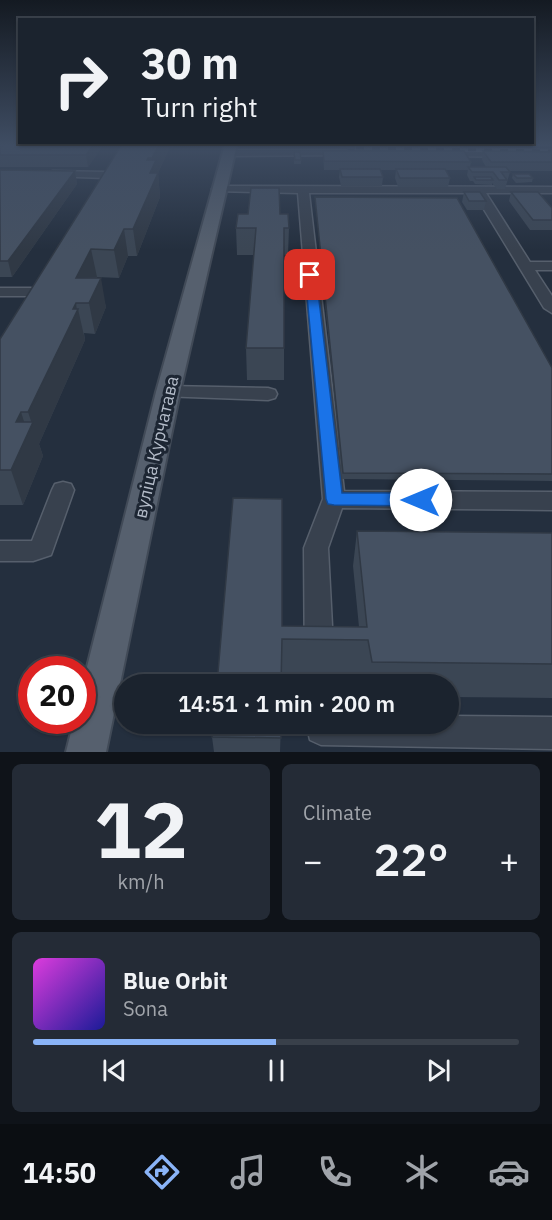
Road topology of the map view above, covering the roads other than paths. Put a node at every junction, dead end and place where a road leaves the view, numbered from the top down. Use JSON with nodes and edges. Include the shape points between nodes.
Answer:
{"nodes":[{"id":1,"x":221,"y":179,"type":"edge"},
{"id":2,"x":218,"y":189,"type":"junction"},
{"id":3,"x":303,"y":190,"type":"junction"},
{"id":4,"x":478,"y":190,"type":"junction"},
{"id":5,"x":550,"y":192,"type":"edge"},
{"id":6,"x":526,"y":266,"type":"junction"},
{"id":7,"x":552,"y":266,"type":"edge"},
{"id":8,"x":545,"y":286,"type":"edge"},
{"id":9,"x":0,"y":292,"type":"edge"},
{"id":10,"x":31,"y":292,"type":"edge"},
{"id":11,"x":552,"y":308,"type":"edge"},
{"id":12,"x":168,"y":393,"type":"junction"},
{"id":13,"x":268,"y":394,"type":"dead end"},
{"id":14,"x":63,"y":490,"type":"dead end"},
{"id":15,"x":334,"y":499,"type":"junction"},
{"id":16,"x":552,"y":501,"type":"edge"},
{"id":17,"x":0,"y":551,"type":"edge"},
{"id":18,"x":320,"y":674,"type":"edge"},
{"id":19,"x":459,"y":731,"type":"edge"},
{"id":20,"x":552,"y":733,"type":"edge"},
{"id":21,"x":86,"y":752,"type":"edge"}],
"edges":[{"from":1,"to":2,"type":"main road","name":"вуліца Курчатава"},
{"from":2,"to":3,"type":"lane","via":[[246,185],[277,195]]},
{"from":2,"to":12,"type":"main road","name":"вуліца Курчатава"},
{"from":3,"to":4,"type":"lane"},
{"from":3,"to":15,"type":"lane"},
{"from":4,"to":5,"type":"lane"},
{"from":4,"to":6,"type":"lane"},
{"from":6,"to":7,"type":"lane"},
{"from":6,"to":8,"type":"lane"},
{"from":8,"to":11,"type":"lane"},
{"from":9,"to":10,"type":"lane"},
{"from":12,"to":13,"type":"lane"},
{"from":12,"to":21,"type":"main road","name":"вуліца Курчатава"},
{"from":14,"to":17,"type":"lane","via":[[42,548]]},
{"from":15,"to":16,"type":"lane"},
{"from":15,"to":18,"type":"lane","via":[[316,548]]},
{"from":19,"to":20,"type":"lane"}]}
